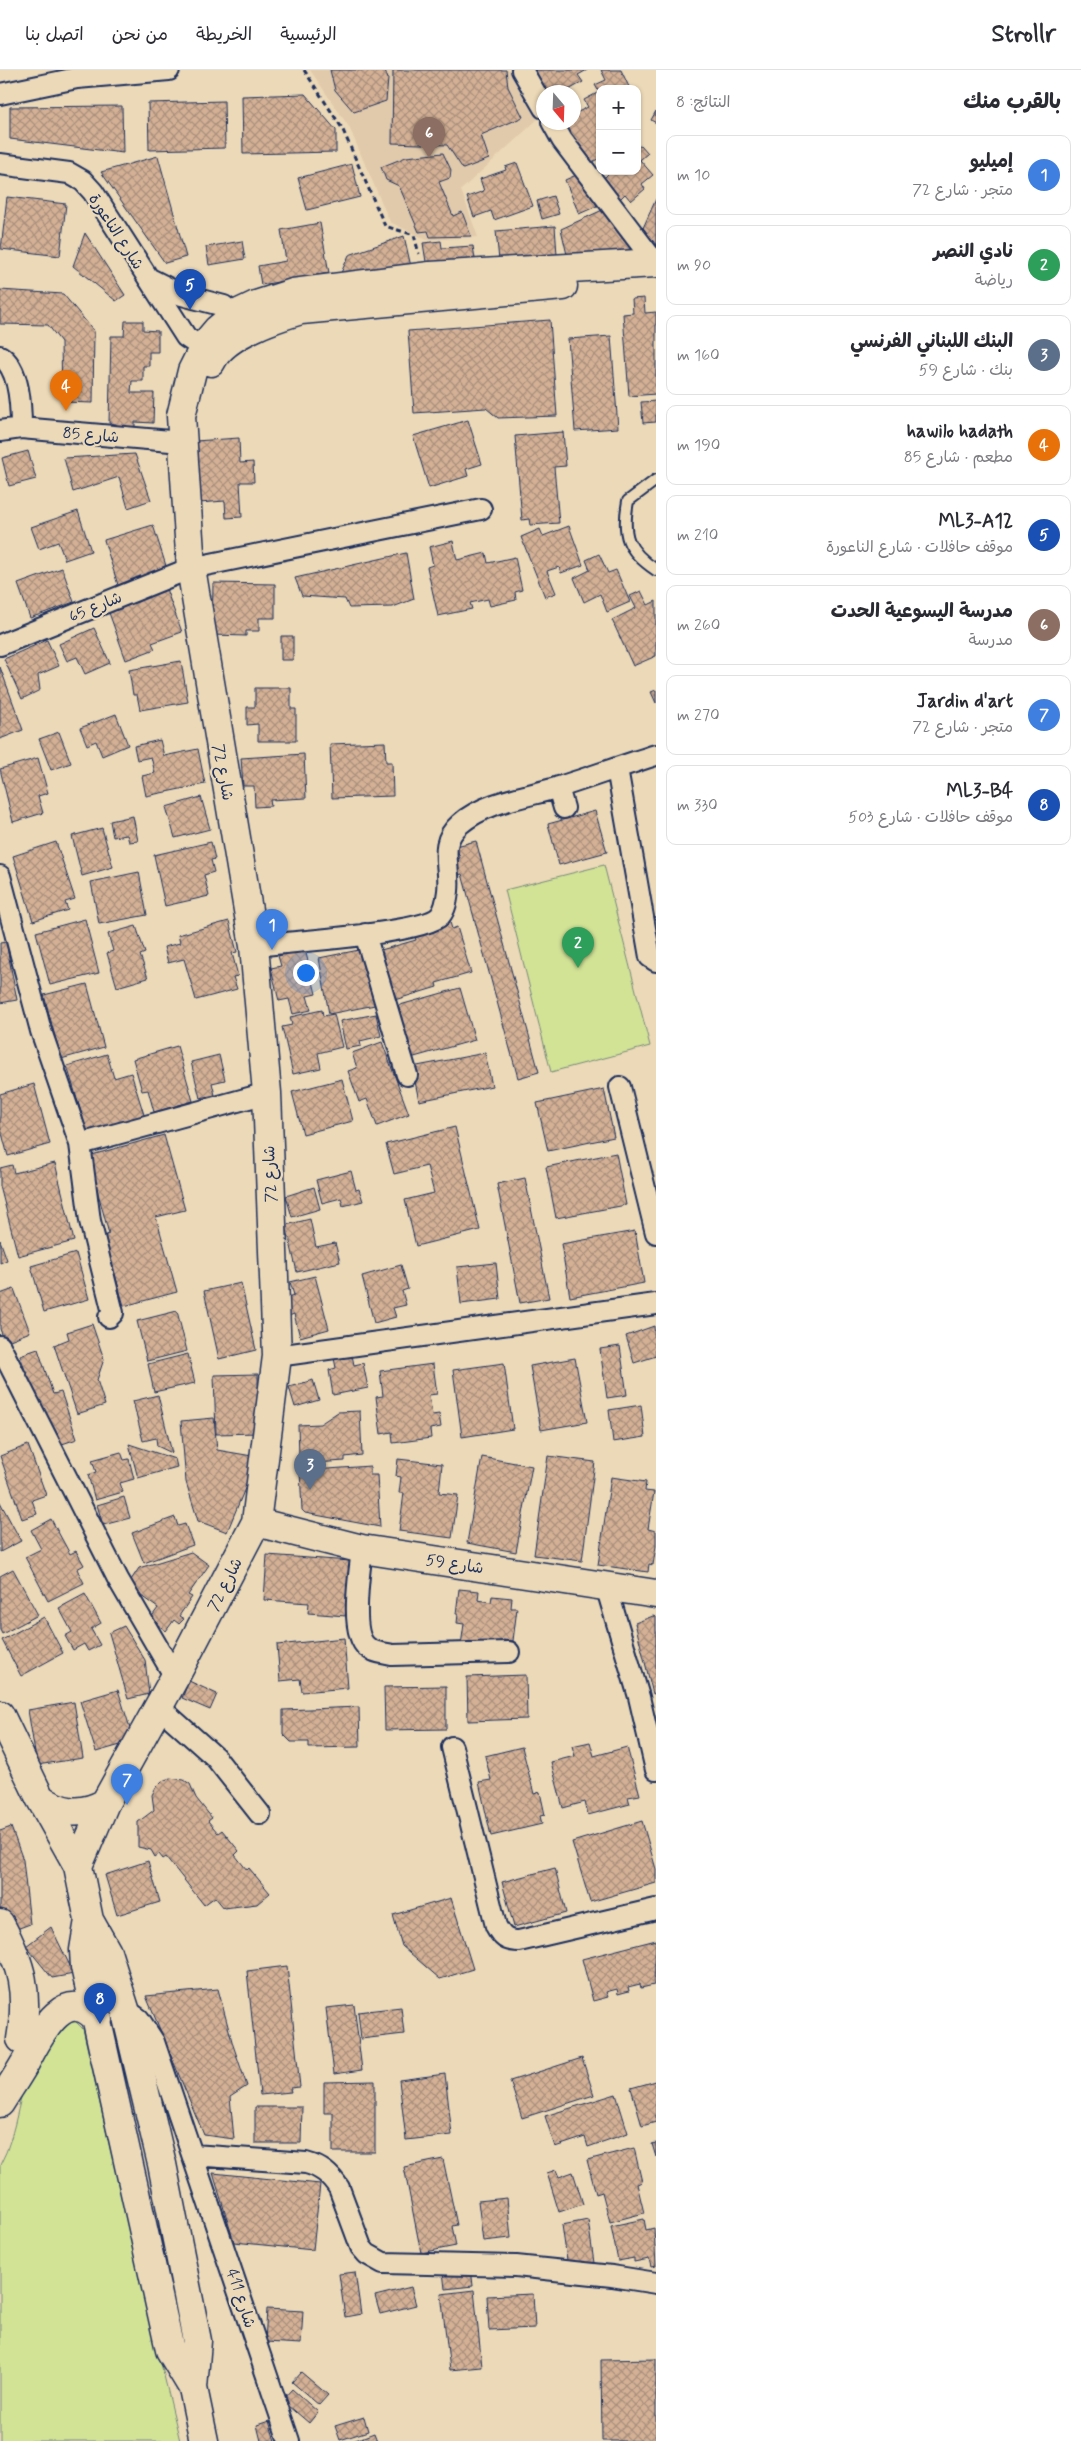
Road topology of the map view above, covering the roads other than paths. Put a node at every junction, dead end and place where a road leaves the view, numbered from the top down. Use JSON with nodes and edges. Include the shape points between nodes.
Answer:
{"nodes":[{"id":1,"x":170,"y":70,"type":"edge"},
{"id":2,"x":522,"y":70,"type":"edge"},
{"id":3,"x":0,"y":94,"type":"edge"},
{"id":4,"x":536,"y":94,"type":"edge"},
{"id":5,"x":556,"y":130,"type":"edge"},
{"id":6,"x":0,"y":164,"type":"edge"},
{"id":7,"x":656,"y":263,"type":"edge"},
{"id":8,"x":656,"y":277,"type":"edge"},
{"id":9,"x":148,"y":278,"type":"junction"},
{"id":10,"x":215,"y":306,"type":"junction"},
{"id":11,"x":198,"y":337,"type":"junction"},
{"id":12,"x":0,"y":356,"type":"edge"},
{"id":13,"x":21,"y":428,"type":"junction"},
{"id":14,"x":0,"y":431,"type":"edge"},
{"id":15,"x":182,"y":436,"type":"junction"},
{"id":16,"x":656,"y":480,"type":"edge"},
{"id":17,"x":481,"y":509,"type":"dead end"},
{"id":18,"x":190,"y":568,"type":"junction"},
{"id":19,"x":656,"y":570,"type":"edge"},
{"id":20,"x":0,"y":644,"type":"edge"},
{"id":21,"x":656,"y":755,"type":"edge"},
{"id":22,"x":617,"y":768,"type":"junction"},
{"id":23,"x":558,"y":787,"type":"junction"},
{"id":24,"x":564,"y":808,"type":"dead end"},
{"id":25,"x":0,"y":876,"type":"edge"},
{"id":26,"x":365,"y":934,"type":"junction"},
{"id":27,"x":254,"y":946,"type":"junction"},
{"id":28,"x":656,"y":961,"type":"edge"},
{"id":29,"x":407,"y":1075,"type":"dead end"},
{"id":30,"x":620,"y":1087,"type":"dead end"},
{"id":31,"x":266,"y":1093,"type":"junction"},
{"id":32,"x":80,"y":1144,"type":"junction"},
{"id":33,"x":656,"y":1233,"type":"edge"},
{"id":34,"x":656,"y":1304,"type":"edge"},
{"id":35,"x":109,"y":1317,"type":"dead end"},
{"id":36,"x":0,"y":1346,"type":"edge"},
{"id":37,"x":277,"y":1356,"type":"junction"},
{"id":38,"x":256,"y":1522,"type":"junction"},
{"id":39,"x":362,"y":1549,"type":"junction"},
{"id":40,"x":606,"y":1586,"type":"junction"},
{"id":41,"x":656,"y":1594,"type":"edge"},
{"id":42,"x":509,"y":1652,"type":"dead end"},
{"id":43,"x":176,"y":1677,"type":"junction"},
{"id":44,"x":160,"y":1707,"type":"junction"},
{"id":45,"x":0,"y":1716,"type":"edge"},
{"id":46,"x":452,"y":1747,"type":"dead end"},
{"id":47,"x":656,"y":1770,"type":"edge"},
{"id":48,"x":40,"y":1798,"type":"junction"},
{"id":49,"x":105,"y":1803,"type":"junction"},
{"id":50,"x":260,"y":1814,"type":"dead end"},
{"id":51,"x":78,"y":1866,"type":"junction"},
{"id":52,"x":656,"y":1909,"type":"edge"},
{"id":53,"x":89,"y":1920,"type":"junction"},
{"id":54,"x":0,"y":1924,"type":"edge"},
{"id":55,"x":85,"y":1967,"type":"junction"},
{"id":56,"x":125,"y":2009,"type":"junction"},
{"id":57,"x":98,"y":2020,"type":"junction"},
{"id":58,"x":21,"y":2039,"type":"junction"},
{"id":59,"x":4,"y":2096,"type":"edge"},
{"id":60,"x":193,"y":2155,"type":"junction"},
{"id":61,"x":656,"y":2284,"type":"edge"},
{"id":62,"x":193,"y":2388,"type":"junction"},
{"id":63,"x":204,"y":2441,"type":"edge"},
{"id":64,"x":289,"y":2441,"type":"edge"}],
"edges":[{"from":1,"to":3,"type":"street","via":[[77,78]]},
{"from":2,"to":4,"type":"street"},
{"from":5,"to":7,"type":"street"},
{"from":6,"to":9,"type":"street","name":"شارع الناعورة","via":[[69,173],[83,181]]},
{"from":7,"to":10,"type":"street","via":[[430,276],[304,291],[264,302]]},
{"from":8,"to":11,"type":"street","via":[[301,310]]},
{"from":9,"to":10,"type":"street","name":"شارع الناعورة","via":[[167,289]]},
{"from":9,"to":11,"type":"street","name":"شارع الناعورة"},
{"from":10,"to":11,"type":"street","via":[[216,330]]},
{"from":10,"to":11,"type":"street","via":[[180,306]]},
{"from":11,"to":15,"type":"street","name":"شارع 72","via":[[182,407]]},
{"from":11,"to":15,"type":"street","via":[[214,356]]},
{"from":12,"to":13,"type":"street","via":[[13,374],[20,397]]},
{"from":13,"to":14,"type":"street","name":"شارع 85"},
{"from":13,"to":15,"type":"street","name":"شارع 85"},
{"from":15,"to":18,"type":"street","name":"شارع 72"},
{"from":16,"to":19,"type":"lane","via":[[628,501],[624,521],[627,541]]},
{"from":17,"to":18,"type":"street","name":"شارع 65"},
{"from":18,"to":20,"type":"street","name":"شارع 65"},
{"from":18,"to":27,"type":"street","name":"شارع 72"},
{"from":21,"to":22,"type":"street"},
{"from":22,"to":23,"type":"street"},
{"from":22,"to":28,"type":"street","via":[[650,957]]},
{"from":23,"to":24,"type":"street"},
{"from":23,"to":26,"type":"street","via":[[496,805],[459,824],[446,844],[449,885],[447,903],[440,916],[426,925]]},
{"from":25,"to":32,"type":"street","via":[[41,1031]]},
{"from":26,"to":27,"type":"street"},
{"from":26,"to":29,"type":"street"},
{"from":27,"to":31,"type":"street","name":"شارع 72"},
{"from":30,"to":33,"type":"street"},
{"from":31,"to":32,"type":"street"},
{"from":31,"to":37,"type":"street","name":"شارع 72"},
{"from":32,"to":35,"type":"street","via":[[90,1221],[113,1313]]},
{"from":34,"to":37,"type":"street"},
{"from":36,"to":43,"type":"street","via":[[118,1579]]},
{"from":37,"to":38,"type":"street","name":"شارع 72"},
{"from":38,"to":39,"type":"street","name":"شارع 59"},
{"from":38,"to":43,"type":"street","name":"شارع 72"},
{"from":39,"to":40,"type":"street","name":"شارع 59"},
{"from":39,"to":42,"type":"street","via":[[357,1614],[365,1646],[375,1652],[392,1655]]},
{"from":40,"to":41,"type":"street","name":"شارع 59"},
{"from":40,"to":47,"type":"street"},
{"from":43,"to":44,"type":"street","name":"شارع 72"},
{"from":44,"to":49,"type":"street","name":"شارع 72"},
{"from":44,"to":50,"type":"street","via":[[215,1757]]},
{"from":45,"to":48,"type":"street"},
{"from":46,"to":52,"type":"street","via":[[496,1926],[502,1937],[519,1941]]},
{"from":48,"to":49,"type":"street","via":[[60,1810],[72,1812],[95,1809]]},
{"from":48,"to":51,"type":"street"},
{"from":49,"to":51,"type":"street","name":"شارع 72"},
{"from":51,"to":53,"type":"street"},
{"from":53,"to":55,"type":"street"},
{"from":53,"to":56,"type":"street","via":[[107,1952]]},
{"from":54,"to":58,"type":"street","via":[[23,1978],[25,2014]]},
{"from":55,"to":57,"type":"street"},
{"from":55,"to":58,"type":"street","via":[[72,1986],[32,2021]]},
{"from":56,"to":60,"type":"street","name":"شارع 411","via":[[147,2028],[154,2042]]},
{"from":56,"to":62,"type":"street","via":[[162,2164],[197,2341]]},
{"from":57,"to":59,"type":"street","via":[[84,2009],[77,2008],[63,2010],[53,2018]]},
{"from":57,"to":62,"type":"street","via":[[170,2350]]},
{"from":58,"to":59,"type":"street"},
{"from":60,"to":61,"type":"street","via":[[316,2166],[339,2188],[361,2247],[384,2263],[516,2266]]},
{"from":60,"to":64,"type":"street","name":"شارع 411"},
{"from":62,"to":63,"type":"street"}]}
